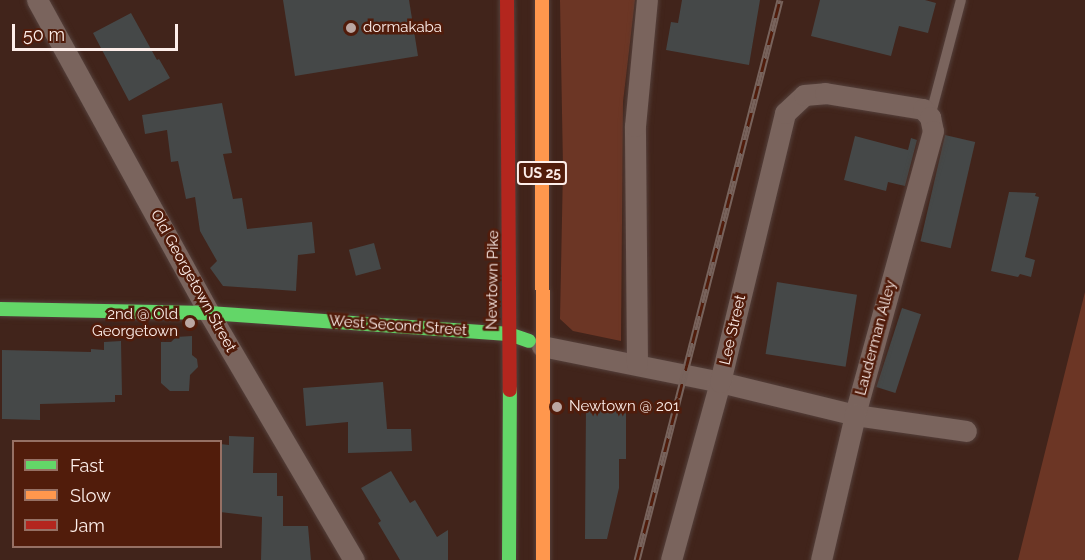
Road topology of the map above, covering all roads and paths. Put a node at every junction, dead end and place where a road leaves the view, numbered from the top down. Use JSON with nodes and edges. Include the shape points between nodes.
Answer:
{"nodes":[{"id":1,"x":37,"y":0,"type":"edge"},
{"id":2,"x":507,"y":0,"type":"edge"},
{"id":3,"x":542,"y":0,"type":"edge"},
{"id":4,"x":647,"y":0,"type":"edge"},
{"id":5,"x":961,"y":0,"type":"edge"},
{"id":6,"x":930,"y":117,"type":"junction"},
{"id":7,"x":0,"y":309,"type":"edge"},
{"id":8,"x":209,"y":313,"type":"junction"},
{"id":9,"x":509,"y":334,"type":"junction"},
{"id":10,"x":542,"y":346,"type":"junction"},
{"id":11,"x":637,"y":364,"type":"junction"},
{"id":12,"x":720,"y":382,"type":"junction"},
{"id":13,"x":855,"y":415,"type":"junction"},
{"id":14,"x":966,"y":431,"type":"dead end"},
{"id":15,"x":354,"y":560,"type":"edge"},
{"id":16,"x":509,"y":560,"type":"edge"},
{"id":17,"x":543,"y":560,"type":"edge"},
{"id":18,"x":671,"y":560,"type":"edge"},
{"id":19,"x":820,"y":560,"type":"edge"}],
"edges":[{"from":1,"to":8,"type":"street","name":"Old Georgetown Street"},
{"from":2,"to":9,"type":"main road","name":"Newtown Pike","number":"US 25"},
{"from":3,"to":10,"type":"main road","number":"US 25"},
{"from":4,"to":11,"type":"street","via":[[635,126]]},
{"from":5,"to":6,"type":"lane"},
{"from":6,"to":12,"type":"street","name":"Lee Street","via":[[923,109],[825,93],[804,94],[785,113]]},
{"from":6,"to":13,"type":"street","name":"Lauderman Alley","via":[[933,131]]},
{"from":7,"to":8,"type":"main road","name":"West Second Street"},
{"from":8,"to":9,"type":"main road","name":"West Second Street"},
{"from":8,"to":15,"type":"street","name":"Old Georgetown Street"},
{"from":9,"to":10,"type":"main road","name":"West Second Street"},
{"from":9,"to":16,"type":"main road","name":"Newtown Pike","number":"US 25"},
{"from":10,"to":11,"type":"street","name":"West Second Street"},
{"from":10,"to":17,"type":"main road","number":"US 25"},
{"from":11,"to":12,"type":"street","name":"West Second Street"},
{"from":12,"to":13,"type":"street","name":"West Second Street"},
{"from":12,"to":18,"type":"street","name":"Lee Street"},
{"from":13,"to":14,"type":"street","name":"West Second Street"},
{"from":13,"to":19,"type":"street","name":"Lauderman Alley"}]}
